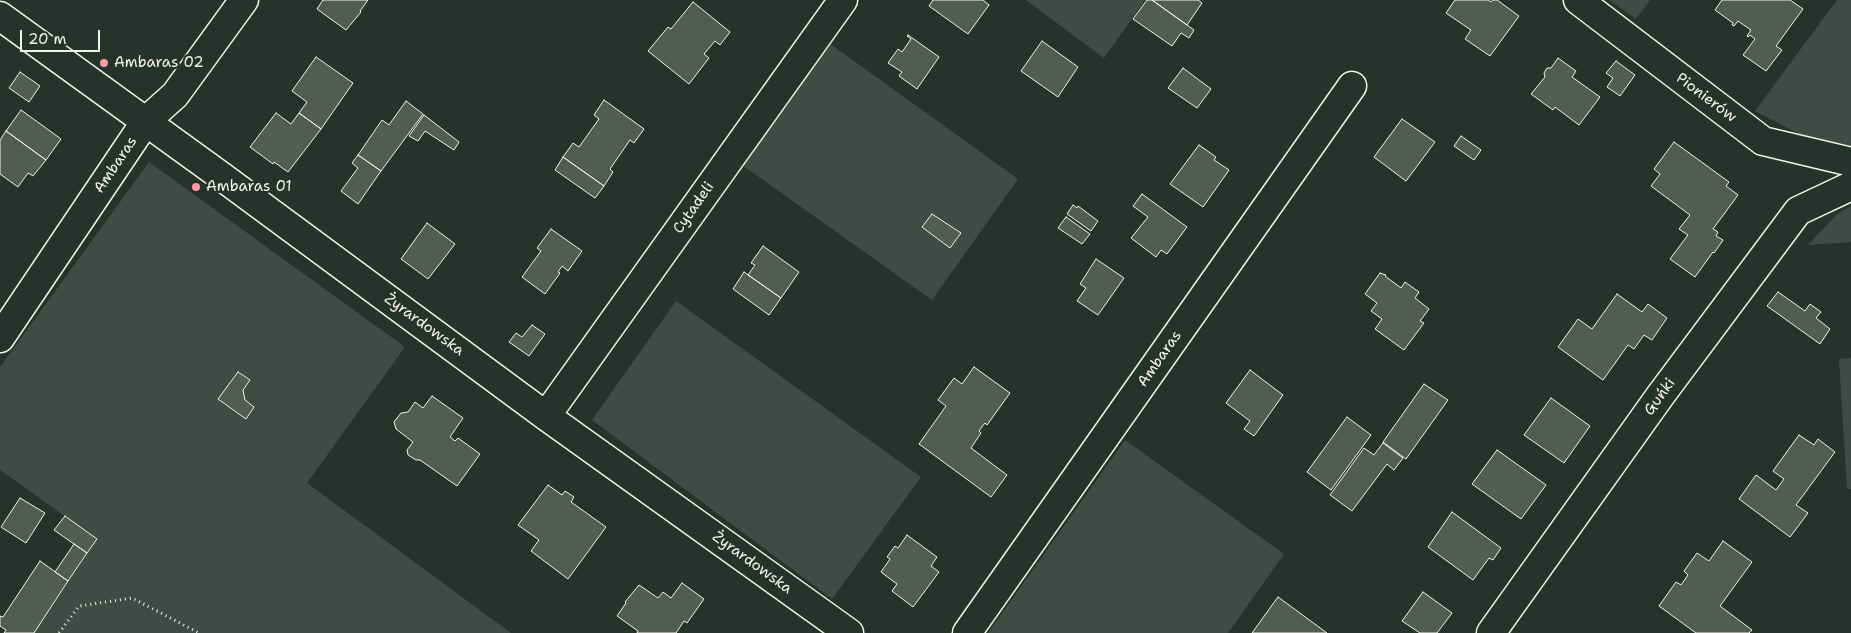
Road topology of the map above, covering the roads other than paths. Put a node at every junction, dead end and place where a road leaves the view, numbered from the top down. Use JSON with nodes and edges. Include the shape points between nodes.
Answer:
{"nodes":[{"id":1,"x":244,"y":0,"type":"edge"},
{"id":2,"x":842,"y":0,"type":"edge"},
{"id":3,"x":1578,"y":0,"type":"edge"},
{"id":4,"x":0,"y":16,"type":"edge"},
{"id":5,"x":1352,"y":86,"type":"dead end"},
{"id":6,"x":146,"y":121,"type":"junction"},
{"id":7,"x":1851,"y":162,"type":"edge"},
{"id":8,"x":1851,"y":186,"type":"edge"},
{"id":9,"x":0,"y":338,"type":"edge"},
{"id":10,"x":546,"y":416,"type":"junction"},
{"id":11,"x":849,"y":633,"type":"edge"},
{"id":12,"x":968,"y":633,"type":"edge"},
{"id":13,"x":1491,"y":633,"type":"edge"}],
"edges":[{"from":1,"to":6,"type":"street","name":"Ambaras","via":[[174,95]]},
{"from":2,"to":10,"type":"street","name":"Cytadeli"},
{"from":3,"to":7,"type":"street","name":"Pionierów","via":[[1764,141]]},
{"from":4,"to":6,"type":"street","name":"Żyrardowska"},
{"from":5,"to":12,"type":"street","name":"Ambaras"},
{"from":6,"to":9,"type":"street","name":"Ambaras"},
{"from":6,"to":10,"type":"street","name":"Żyrardowska"},
{"from":8,"to":13,"type":"street","name":"Guńki","via":[[1798,212],[1660,396]]},
{"from":10,"to":11,"type":"street","name":"Żyrardowska"}]}
